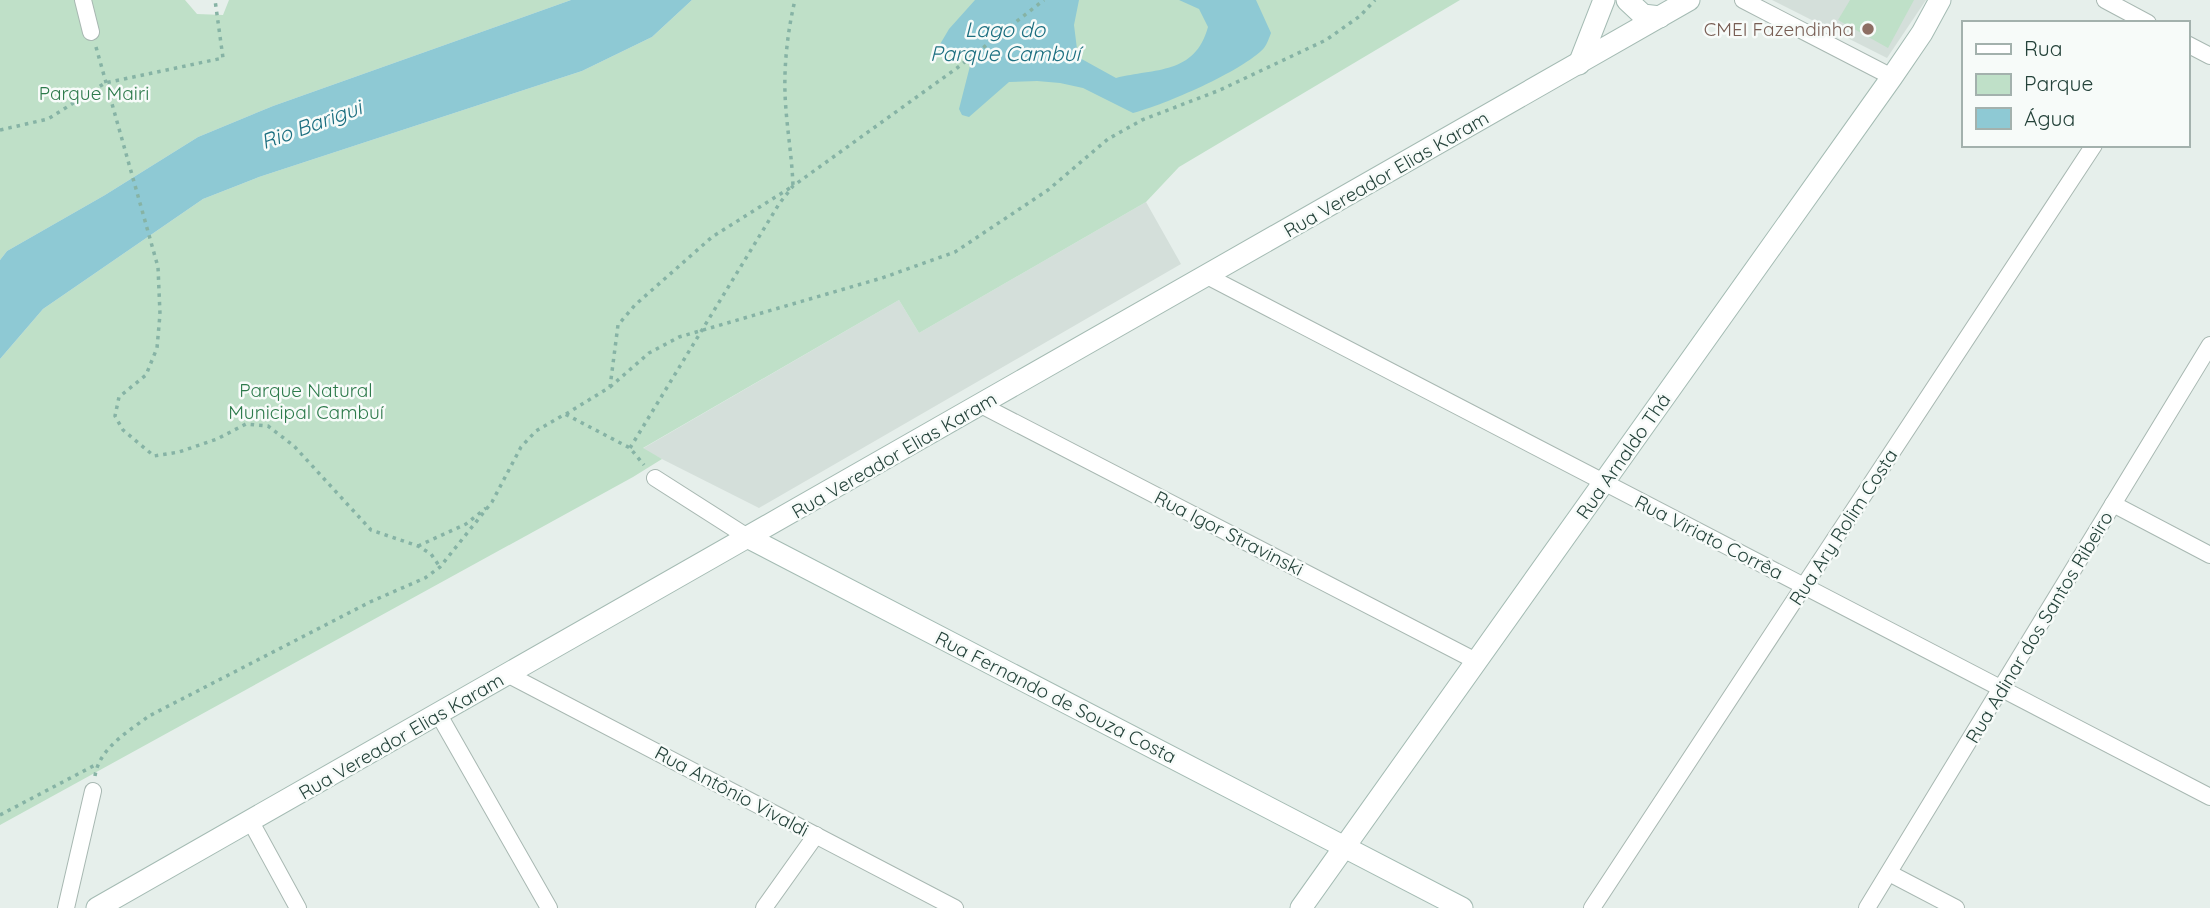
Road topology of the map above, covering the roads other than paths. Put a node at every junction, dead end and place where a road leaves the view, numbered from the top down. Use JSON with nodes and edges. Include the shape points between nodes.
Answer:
{"nodes":[{"id":1,"x":83,"y":0,"type":"edge"},
{"id":2,"x":1604,"y":0,"type":"edge"},
{"id":3,"x":1627,"y":0,"type":"edge"},
{"id":4,"x":1689,"y":0,"type":"edge"},
{"id":5,"x":1744,"y":0,"type":"edge"},
{"id":6,"x":1940,"y":0,"type":"edge"},
{"id":7,"x":2105,"y":0,"type":"edge"},
{"id":8,"x":1660,"y":18,"type":"junction"},
{"id":9,"x":2144,"y":21,"type":"edge"},
{"id":10,"x":91,"y":32,"type":"road end"},
{"id":11,"x":2189,"y":45,"type":"edge"},
{"id":12,"x":2210,"y":56,"type":"edge"},
{"id":13,"x":1580,"y":64,"type":"junction"},
{"id":14,"x":1892,"y":77,"type":"junction"},
{"id":15,"x":2093,"y":147,"type":"edge"},
{"id":16,"x":1208,"y":276,"type":"junction"},
{"id":17,"x":2210,"y":345,"type":"edge"},
{"id":18,"x":981,"y":405,"type":"junction"},
{"id":19,"x":655,"y":478,"type":"road end"},
{"id":20,"x":1604,"y":482,"type":"junction"},
{"id":21,"x":2113,"y":504,"type":"junction"},
{"id":22,"x":749,"y":538,"type":"junction"},
{"id":23,"x":2210,"y":555,"type":"edge"},
{"id":24,"x":1804,"y":587,"type":"junction"},
{"id":25,"x":1476,"y":662,"type":"junction"},
{"id":26,"x":509,"y":675,"type":"junction"},
{"id":27,"x":2001,"y":688,"type":"junction"},
{"id":28,"x":439,"y":715,"type":"junction"},
{"id":29,"x":93,"y":792,"type":"road end"},
{"id":30,"x":2210,"y":797,"type":"edge"},
{"id":31,"x":251,"y":822,"type":"junction"},
{"id":32,"x":816,"y":835,"type":"junction"},
{"id":33,"x":1344,"y":847,"type":"junction"},
{"id":34,"x":1889,"y":873,"type":"junction"},
{"id":35,"x":66,"y":908,"type":"edge"},
{"id":36,"x":97,"y":908,"type":"edge"},
{"id":37,"x":298,"y":908,"type":"edge"},
{"id":38,"x":549,"y":908,"type":"edge"},
{"id":39,"x":764,"y":908,"type":"edge"},
{"id":40,"x":955,"y":908,"type":"edge"},
{"id":41,"x":1301,"y":908,"type":"edge"},
{"id":42,"x":1462,"y":908,"type":"edge"},
{"id":43,"x":1592,"y":908,"type":"edge"},
{"id":44,"x":1867,"y":908,"type":"edge"},
{"id":45,"x":1956,"y":908,"type":"edge"}],
"edges":[{"from":1,"to":10,"type":"street"},
{"from":2,"to":13,"type":"main road"},
{"from":3,"to":8,"type":"main road","via":[[1643,15]]},
{"from":4,"to":8,"type":"main road","name":"Rua Vereador Elias Karam"},
{"from":5,"to":14,"type":"street"},
{"from":6,"to":14,"type":"main road","name":"Rua Arnaldo Thá"},
{"from":7,"to":9,"type":"street"},
{"from":8,"to":13,"type":"main road","name":"Rua Vereador Elias Karam"},
{"from":11,"to":12,"type":"street"},
{"from":13,"to":16,"type":"main road","name":"Rua Vereador Elias Karam"},
{"from":14,"to":20,"type":"main road","name":"Rua Arnaldo Thá"},
{"from":15,"to":24,"type":"street","name":"Rua Ary Rolim Costa"},
{"from":16,"to":18,"type":"main road","name":"Rua Vereador Elias Karam"},
{"from":16,"to":20,"type":"street","name":"Rua Viriato Corrêa"},
{"from":17,"to":21,"type":"street","name":"Rua Adinar dos Santos Ribeiro"},
{"from":18,"to":22,"type":"main road","name":"Rua Vereador Elias Karam"},
{"from":18,"to":25,"type":"street","name":"Rua Igor Stravinski"},
{"from":19,"to":22,"type":"street","name":"Rua Fernando de Souza Costa"},
{"from":20,"to":24,"type":"street","name":"Rua Viriato Corrêa"},
{"from":20,"to":25,"type":"main road","name":"Rua Arnaldo Thá"},
{"from":21,"to":23,"type":"street"},
{"from":21,"to":27,"type":"street","name":"Rua Adinar dos Santos Ribeiro"},
{"from":22,"to":26,"type":"main road","name":"Rua Vereador Elias Karam"},
{"from":22,"to":33,"type":"main road","name":"Rua Fernando de Souza Costa"},
{"from":24,"to":27,"type":"street","name":"Rua Viriato Corrêa"},
{"from":24,"to":43,"type":"street","name":"Rua Ary Rolim Costa"},
{"from":25,"to":33,"type":"main road","name":"Rua Arnaldo Thá"},
{"from":26,"to":28,"type":"main road","name":"Rua Vereador Elias Karam"},
{"from":26,"to":32,"type":"street","name":"Rua Antônio Vivaldi"},
{"from":27,"to":30,"type":"street","name":"Rua Viriato Corrêa"},
{"from":27,"to":34,"type":"street","name":"Rua Adinar dos Santos Ribeiro"},
{"from":28,"to":31,"type":"main road","name":"Rua Vereador Elias Karam"},
{"from":28,"to":38,"type":"street"},
{"from":29,"to":35,"type":"street"},
{"from":31,"to":36,"type":"main road","name":"Rua Vereador Elias Karam"},
{"from":31,"to":37,"type":"street"},
{"from":32,"to":39,"type":"street"},
{"from":32,"to":40,"type":"street","name":"Rua Antônio Vivaldi"},
{"from":33,"to":41,"type":"main road","name":"Rua Arnaldo Thá"},
{"from":33,"to":42,"type":"main road","name":"Rua Fernando de Souza Costa"},
{"from":34,"to":44,"type":"street","name":"Rua Adinar dos Santos Ribeiro"},
{"from":34,"to":45,"type":"street"}]}
